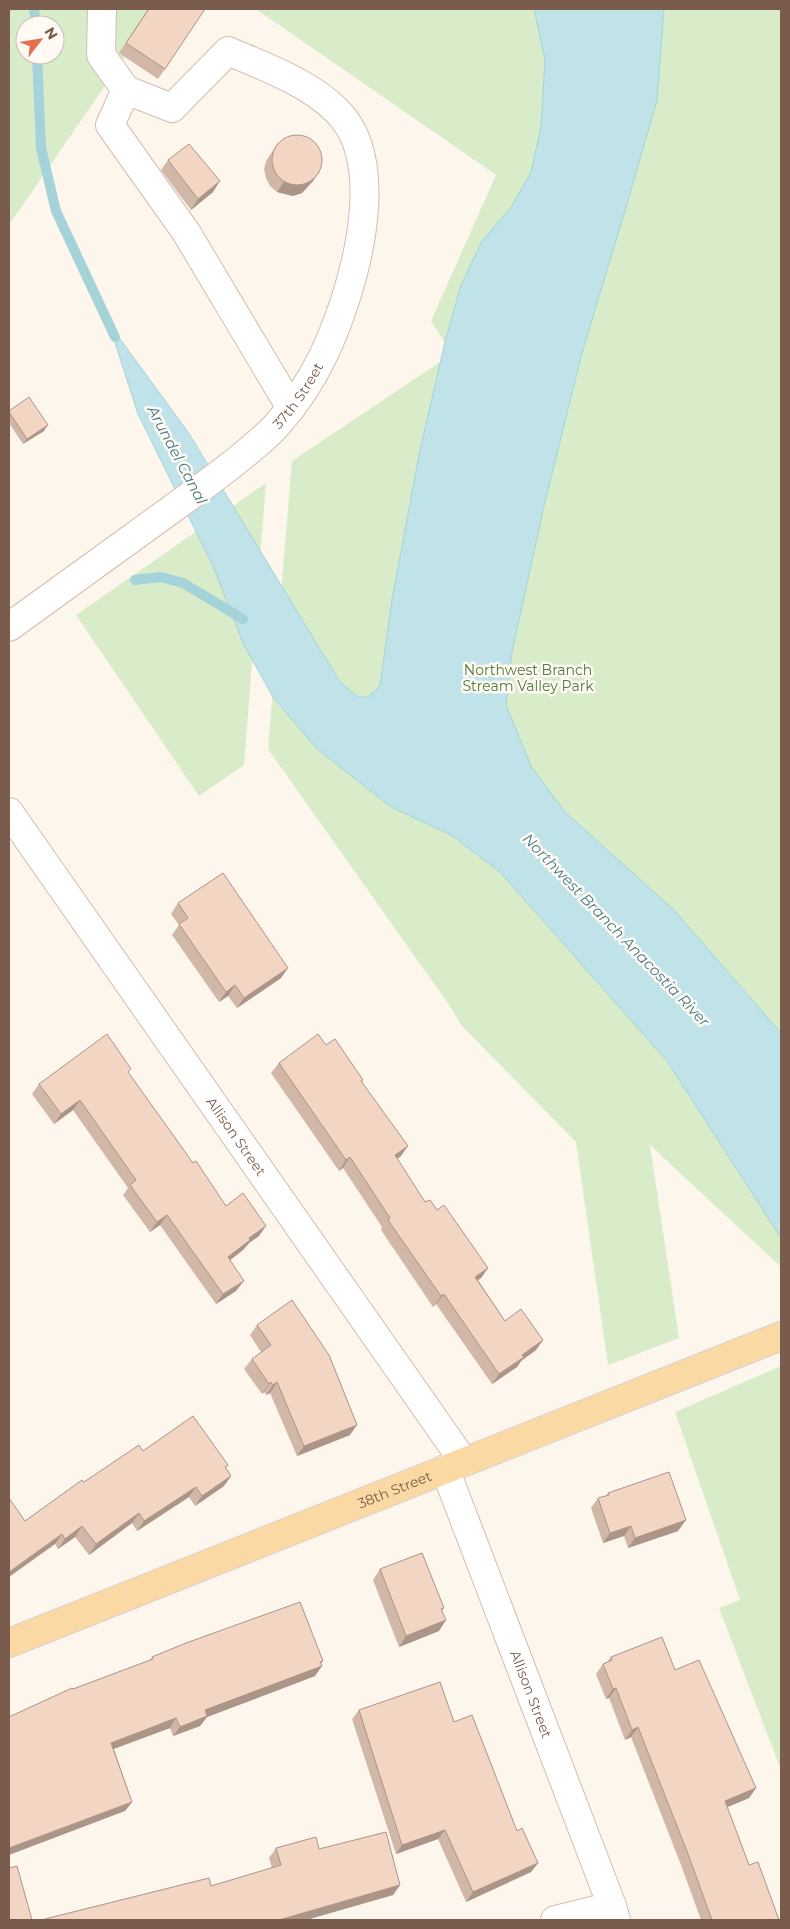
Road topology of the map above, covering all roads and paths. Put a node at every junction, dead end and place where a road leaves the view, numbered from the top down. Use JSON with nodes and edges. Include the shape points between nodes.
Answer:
{"nodes":[{"id":1,"x":102,"y":9,"type":"edge"},
{"id":2,"x":126,"y":90,"type":"junction"},
{"id":3,"x":291,"y":408,"type":"junction"},
{"id":4,"x":9,"y":627,"type":"edge"},
{"id":5,"x":9,"y":812,"type":"edge"},
{"id":6,"x":781,"y":1336,"type":"edge"},
{"id":7,"x":455,"y":1466,"type":"junction"},
{"id":8,"x":9,"y":1643,"type":"edge"},
{"id":9,"x":614,"y":1913,"type":"edge"},
{"id":10,"x":555,"y":1920,"type":"edge"}],
"edges":[{"from":1,"to":2,"type":"street","via":[[101,55]]},
{"from":2,"to":3,"type":"street","via":[[110,125],[186,232]]},
{"from":2,"to":3,"type":"street","name":"37th Street","via":[[172,108],[228,51],[315,93],[338,111],[351,128],[364,175],[364,210],[356,258],[340,315],[323,355]]},
{"from":3,"to":4,"type":"street","name":"37th Street","via":[[275,428],[230,467]]},
{"from":5,"to":7,"type":"street","name":"Allison Street"},
{"from":6,"to":7,"type":"main road","name":"38th Street"},
{"from":7,"to":8,"type":"main road","name":"38th Street"},
{"from":7,"to":9,"type":"street","name":"Allison Street"},
{"from":9,"to":10,"type":"street"}]}
